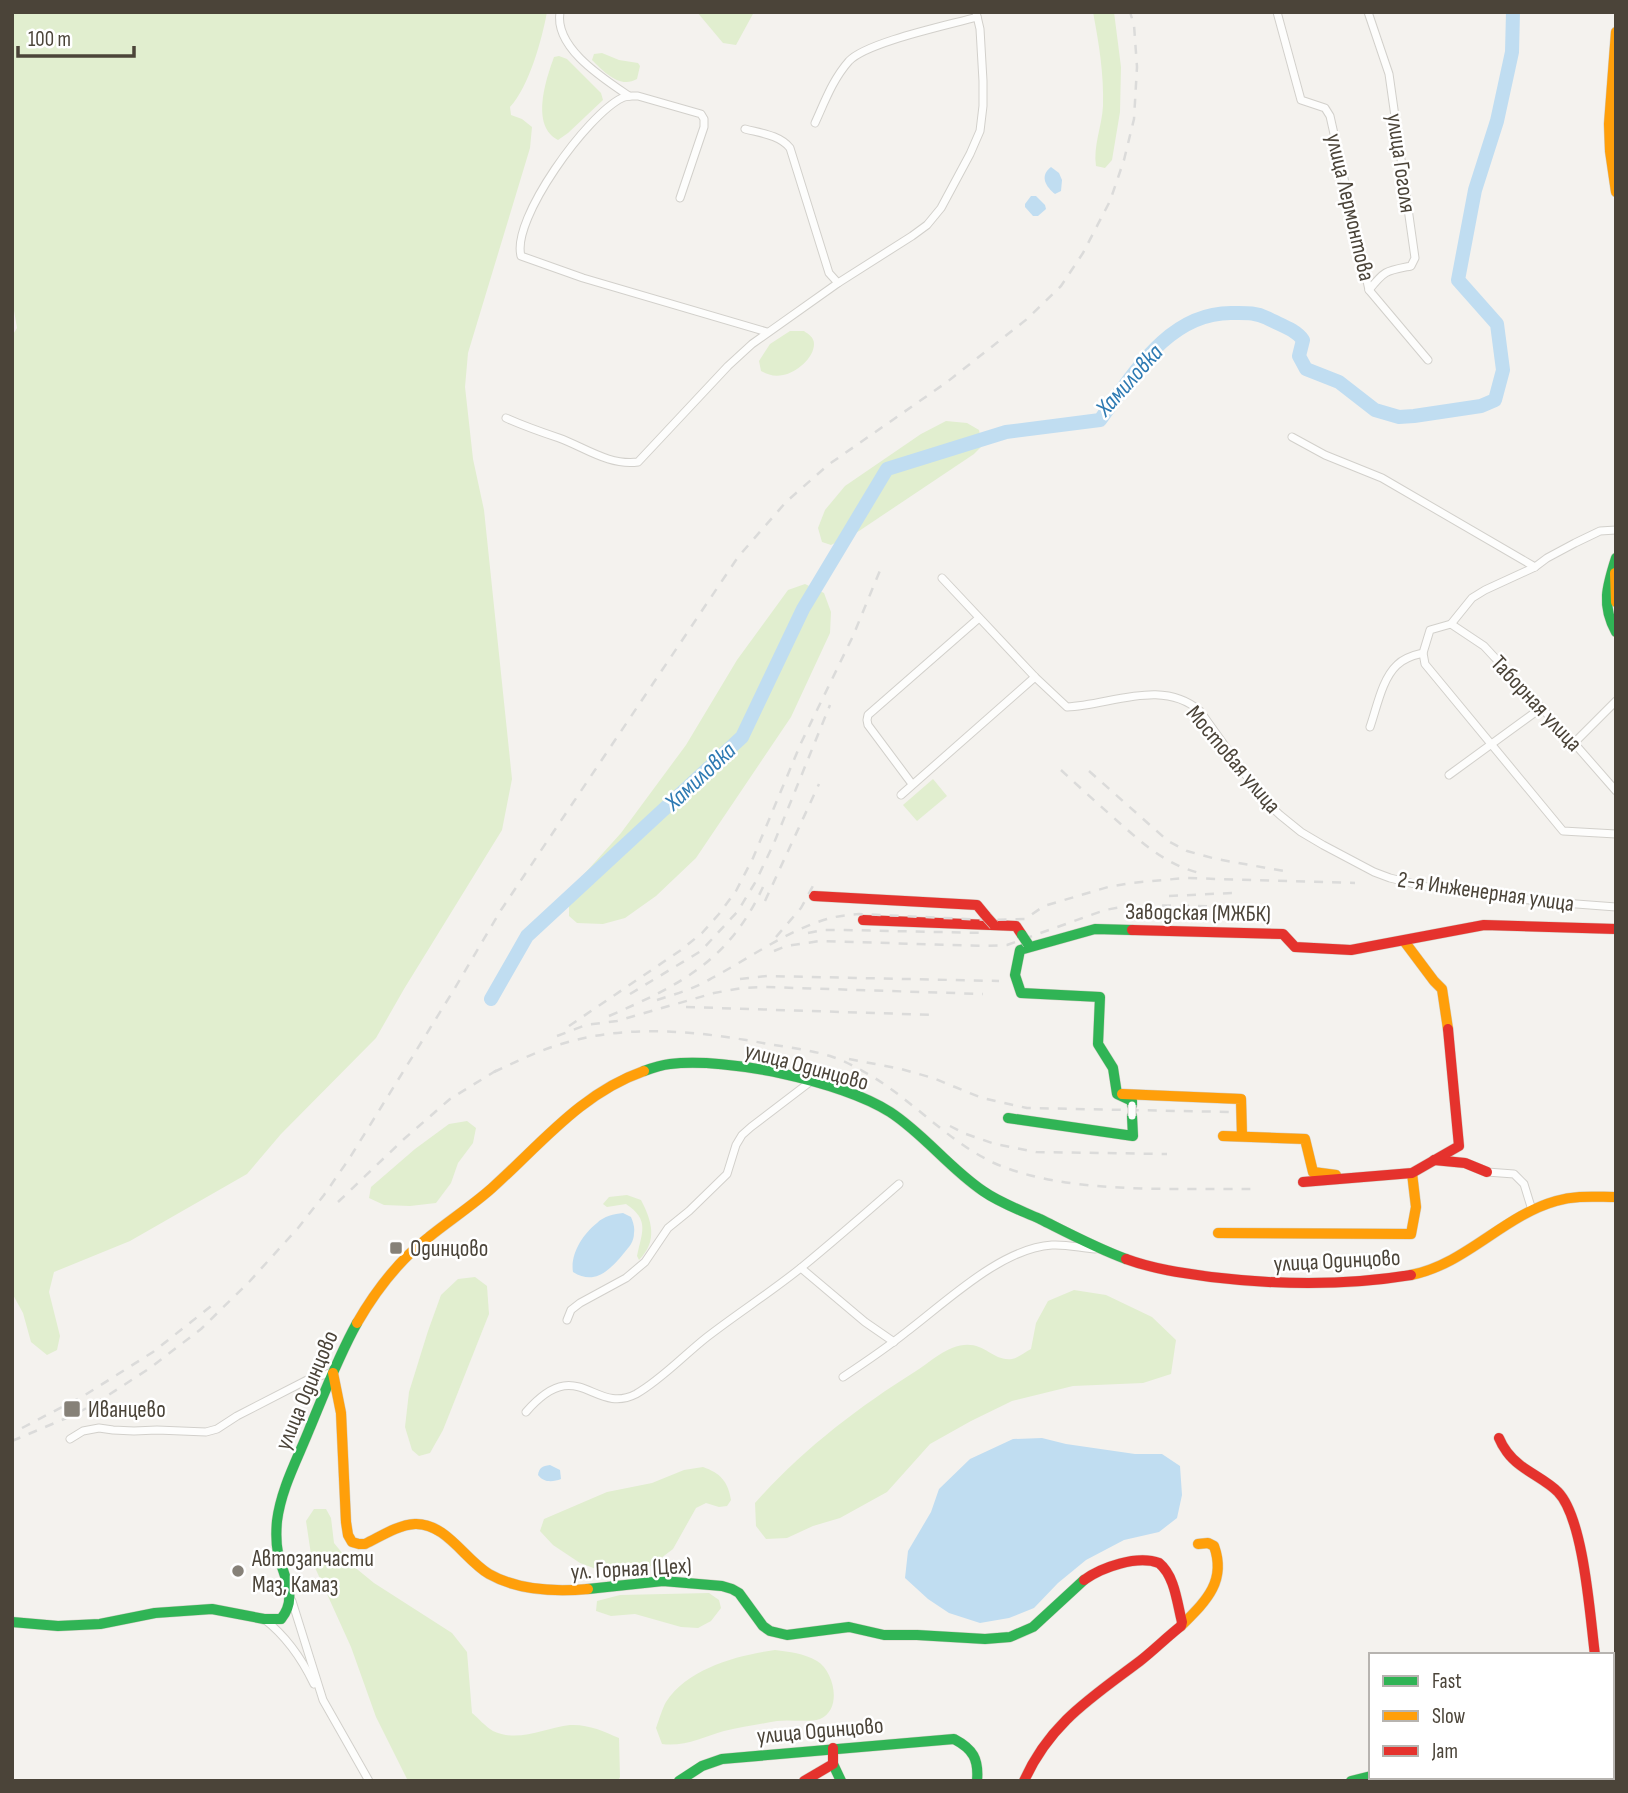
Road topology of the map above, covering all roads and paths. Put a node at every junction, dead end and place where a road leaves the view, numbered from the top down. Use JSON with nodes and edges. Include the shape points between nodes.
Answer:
{"nodes":[{"id":1,"x":560,"y":12,"type":"edge"},
{"id":2,"x":1277,"y":12,"type":"edge"},
{"id":3,"x":1368,"y":12,"type":"edge"},
{"id":4,"x":977,"y":15,"type":"edge"},
{"id":5,"x":1616,"y":32,"type":"edge"},
{"id":6,"x":628,"y":96,"type":"junction"},
{"id":7,"x":815,"y":123,"type":"dead end"},
{"id":8,"x":745,"y":129,"type":"dead end"},
{"id":9,"x":1616,"y":192,"type":"edge"},
{"id":10,"x":680,"y":198,"type":"dead end"},
{"id":11,"x":838,"y":283,"type":"junction"},
{"id":12,"x":1369,"y":290,"type":"junction"},
{"id":13,"x":767,"y":332,"type":"junction"},
{"id":14,"x":1428,"y":360,"type":"dead end"},
{"id":15,"x":506,"y":418,"type":"dead end"},
{"id":16,"x":1292,"y":437,"type":"dead end"},
{"id":17,"x":1616,"y":530,"type":"edge"},
{"id":18,"x":1616,"y":558,"type":"edge"},
{"id":19,"x":1535,"y":567,"type":"junction"},
{"id":20,"x":942,"y":578,"type":"dead end"},
{"id":21,"x":1616,"y":602,"type":"edge"},
{"id":22,"x":979,"y":618,"type":"junction"},
{"id":23,"x":1451,"y":624,"type":"junction"},
{"id":24,"x":1616,"y":632,"type":"edge"},
{"id":25,"x":1423,"y":653,"type":"junction"},
{"id":26,"x":1035,"y":677,"type":"junction"},
{"id":27,"x":1616,"y":701,"type":"edge"},
{"id":28,"x":1541,"y":708,"type":"junction"},
{"id":29,"x":1370,"y":727,"type":"dead end"},
{"id":30,"x":1574,"y":743,"type":"junction"},
{"id":31,"x":1491,"y":745,"type":"junction"},
{"id":32,"x":1449,"y":775,"type":"dead end"},
{"id":33,"x":912,"y":784,"type":"junction"},
{"id":34,"x":1616,"y":791,"type":"edge"},
{"id":35,"x":901,"y":795,"type":"dead end"},
{"id":36,"x":1616,"y":834,"type":"edge"},
{"id":37,"x":1322,"y":845,"type":"joint"},
{"id":38,"x":814,"y":896,"type":"dead end"},
{"id":39,"x":1616,"y":907,"type":"edge"},
{"id":40,"x":863,"y":920,"type":"dead end"},
{"id":41,"x":994,"y":925,"type":"junction"},
{"id":42,"x":1616,"y":929,"type":"edge"},
{"id":43,"x":1404,"y":941,"type":"junction"},
{"id":44,"x":1026,"y":942,"type":"junction"},
{"id":45,"x":810,"y":1082,"type":"junction"},
{"id":46,"x":1117,"y":1094,"type":"junction"},
{"id":47,"x":1008,"y":1118,"type":"dead end"},
{"id":48,"x":1223,"y":1136,"type":"dead end"},
{"id":49,"x":1242,"y":1136,"type":"junction"},
{"id":50,"x":1434,"y":1160,"type":"junction"},
{"id":51,"x":1487,"y":1172,"type":"joint"},
{"id":52,"x":1412,"y":1173,"type":"junction"},
{"id":53,"x":1357,"y":1177,"type":"junction"},
{"id":54,"x":1303,"y":1182,"type":"dead end"},
{"id":55,"x":899,"y":1184,"type":"dead end"},
{"id":56,"x":1616,"y":1197,"type":"edge"},
{"id":57,"x":1532,"y":1210,"type":"junction"},
{"id":58,"x":1218,"y":1233,"type":"dead end"},
{"id":59,"x":1103,"y":1249,"type":"junction"},
{"id":60,"x":801,"y":1268,"type":"junction"},
{"id":61,"x":567,"y":1321,"type":"dead end"},
{"id":62,"x":894,"y":1342,"type":"junction"},
{"id":63,"x":333,"y":1372,"type":"junction"},
{"id":64,"x":843,"y":1377,"type":"dead end"},
{"id":65,"x":526,"y":1412,"type":"dead end"},
{"id":66,"x":1499,"y":1438,"type":"dead end"},
{"id":67,"x":70,"y":1439,"type":"dead end"},
{"id":68,"x":1198,"y":1544,"type":"dead end"},
{"id":69,"x":292,"y":1600,"type":"junction"},
{"id":70,"x":264,"y":1619,"type":"junction"},
{"id":71,"x":12,"y":1622,"type":"edge"},
{"id":72,"x":1181,"y":1626,"type":"junction"},
{"id":73,"x":1595,"y":1653,"type":"edge"},
{"id":74,"x":323,"y":1700,"type":"junction"},
{"id":75,"x":833,"y":1748,"type":"junction"},
{"id":76,"x":833,"y":1764,"type":"junction"},
{"id":77,"x":1369,"y":1776,"type":"edge"},
{"id":78,"x":979,"y":1779,"type":"edge"},
{"id":79,"x":369,"y":1781,"type":"edge"},
{"id":80,"x":679,"y":1781,"type":"edge"},
{"id":81,"x":804,"y":1781,"type":"edge"},
{"id":82,"x":841,"y":1781,"type":"edge"},
{"id":83,"x":1024,"y":1781,"type":"edge"},
{"id":84,"x":1351,"y":1781,"type":"edge"}],
"edges":[{"from":1,"to":6,"type":"street","via":[[564,36],[576,54]]},
{"from":2,"to":12,"type":"street","name":"улица Лермонтова","via":[[1301,100],[1325,108],[1331,116]]},
{"from":3,"to":12,"type":"street","name":"улица Гоголя","via":[[1389,74],[1415,258],[1411,265],[1381,274]]},
{"from":4,"to":7,"type":"street","via":[[861,52],[832,85]]},
{"from":4,"to":11,"type":"street","via":[[983,106],[980,131],[970,155],[927,225]]},
{"from":5,"to":9,"type":"street","via":[[1609,135]]},
{"from":6,"to":10,"type":"street","via":[[689,110],[704,119]]},
{"from":6,"to":13,"type":"street","via":[[589,125],[555,167],[524,228],[521,257]]},
{"from":8,"to":11,"type":"street","via":[[779,139],[790,148],[829,273]]},
{"from":11,"to":13,"type":"street"},
{"from":12,"to":14,"type":"street","name":"улица Лермонтова"},
{"from":13,"to":15,"type":"street","via":[[728,366],[638,462],[619,462]]},
{"from":16,"to":19,"type":"street","via":[[1382,478]]},
{"from":17,"to":19,"type":"street","via":[[1600,531]]},
{"from":18,"to":21,"type":"street"},
{"from":18,"to":24,"type":"street","via":[[1606,598],[1609,622]]},
{"from":19,"to":23,"type":"street","via":[[1472,598]]},
{"from":20,"to":22,"type":"street","name":"Мостовая улица"},
{"from":22,"to":26,"type":"street","name":"Мостовая улица"},
{"from":22,"to":33,"type":"street","via":[[868,715],[868,726]]},
{"from":23,"to":25,"type":"street","via":[[1430,630]]},
{"from":23,"to":28,"type":"street","name":"Таборная улица","via":[[1484,646]]},
{"from":25,"to":29,"type":"street","via":[[1396,665]]},
{"from":25,"to":31,"type":"street","via":[[1425,664]]},
{"from":26,"to":33,"type":"street"},
{"from":26,"to":37,"type":"street","name":"Мостовая улица","via":[[1067,707],[1149,695],[1190,702],[1263,799]]},
{"from":27,"to":30,"type":"street"},
{"from":28,"to":30,"type":"street","name":"Таборная улица"},
{"from":28,"to":31,"type":"street"},
{"from":30,"to":34,"type":"street","name":"Таборная улица"},
{"from":31,"to":32,"type":"street"},
{"from":31,"to":36,"type":"street","via":[[1563,831]]},
{"from":33,"to":35,"type":"street"},
{"from":37,"to":39,"type":"street","name":"2-я Инженерная улица","via":[[1405,882]]},
{"from":38,"to":41,"type":"street","bridge":true,"via":[[976,905]]},
{"from":40,"to":41,"type":"street"},
{"from":41,"to":44,"type":"street","via":[[1016,926]]},
{"from":42,"to":43,"type":"street","name":"Заводская (МЖБК)","via":[[1484,925]]},
{"from":43,"to":44,"type":"street","name":"Заводская (МЖБК)","via":[[1351,950],[1295,947],[1283,934],[1095,929]]},
{"from":43,"to":50,"type":"street","via":[[1442,989],[1449,1032],[1459,1146]]},
{"from":44,"to":46,"type":"street","via":[[1014,975],[1021,993],[1100,997],[1098,1044],[1113,1068]]},
{"from":45,"to":59,"type":"street","name":"улица Одинцово","via":[[887,1110],[999,1201]]},
{"from":45,"to":61,"type":"street","via":[[742,1135],[727,1174],[668,1228],[645,1262],[580,1303]]},
{"from":45,"to":63,"type":"street","name":"улица Одинцово","via":[[746,1068],[692,1063],[645,1070],[597,1093],[488,1191],[410,1253],[361,1314]]},
{"from":46,"to":47,"type":"street","via":[[1132,1101],[1133,1136]]},
{"from":46,"to":49,"type":"street","via":[[1241,1099]]},
{"from":48,"to":49,"type":"street"},
{"from":49,"to":53,"type":"street","via":[[1305,1139],[1313,1172]]},
{"from":50,"to":51,"type":"street","via":[[1465,1163]]},
{"from":50,"to":52,"type":"street"},
{"from":51,"to":57,"type":"street","via":[[1514,1174],[1524,1184]]},
{"from":52,"to":53,"type":"street"},
{"from":52,"to":58,"type":"street","via":[[1416,1208],[1411,1234]]},
{"from":53,"to":54,"type":"street"},
{"from":55,"to":60,"type":"street"},
{"from":56,"to":57,"type":"street","name":"улица Одинцово","via":[[1571,1198]]},
{"from":57,"to":59,"type":"street","name":"улица Одинцово","via":[[1437,1268],[1357,1282],[1301,1285],[1185,1273],[1138,1263]]},
{"from":59,"to":62,"type":"street","via":[[1053,1245],[1005,1259]]},
{"from":60,"to":62,"type":"street"},
{"from":60,"to":65,"type":"street","via":[[634,1395],[616,1399],[562,1386],[539,1398]]},
{"from":62,"to":64,"type":"street"},
{"from":63,"to":67,"type":"street","via":[[307,1380],[206,1432],[99,1428],[83,1430]]},
{"from":63,"to":69,"type":"street","name":"улица Одинцово","via":[[279,1508],[278,1555]]},
{"from":63,"to":72,"type":"street","name":"ул. Горная (Цех)","via":[[341,1413],[348,1538],[358,1545],[413,1524],[429,1526],[482,1570],[530,1588],[559,1591],[645,1582],[707,1584],[731,1587],[743,1595],[763,1626],[778,1634],[852,1627],[883,1635],[979,1639],[1020,1633],[1036,1625],[1088,1576],[1102,1569],[1150,1560],[1166,1569]]},
{"from":66,"to":73,"type":"street","via":[[1507,1453],[1559,1493],[1567,1507],[1584,1565]]},
{"from":68,"to":72,"type":"street","via":[[1214,1546],[1220,1563],[1218,1576],[1203,1605]]},
{"from":69,"to":70,"type":"street","via":[[281,1619]]},
{"from":69,"to":74,"type":"street","name":"улица Одинцово"},
{"from":70,"to":71,"type":"street","via":[[212,1609],[155,1613],[100,1624]]},
{"from":70,"to":74,"type":"street","via":[[292,1647]]},
{"from":72,"to":83,"type":"street","via":[[1050,1735]]},
{"from":74,"to":79,"type":"street","name":"улица Одинцово"},
{"from":75,"to":76,"type":"street"},
{"from":75,"to":78,"type":"street","name":"улица Одинцово","via":[[954,1739],[968,1747]]},
{"from":75,"to":80,"type":"street","name":"улица Одинцово","via":[[722,1759]]},
{"from":76,"to":81,"type":"street"},
{"from":76,"to":82,"type":"street"},
{"from":77,"to":84,"type":"street"}]}
